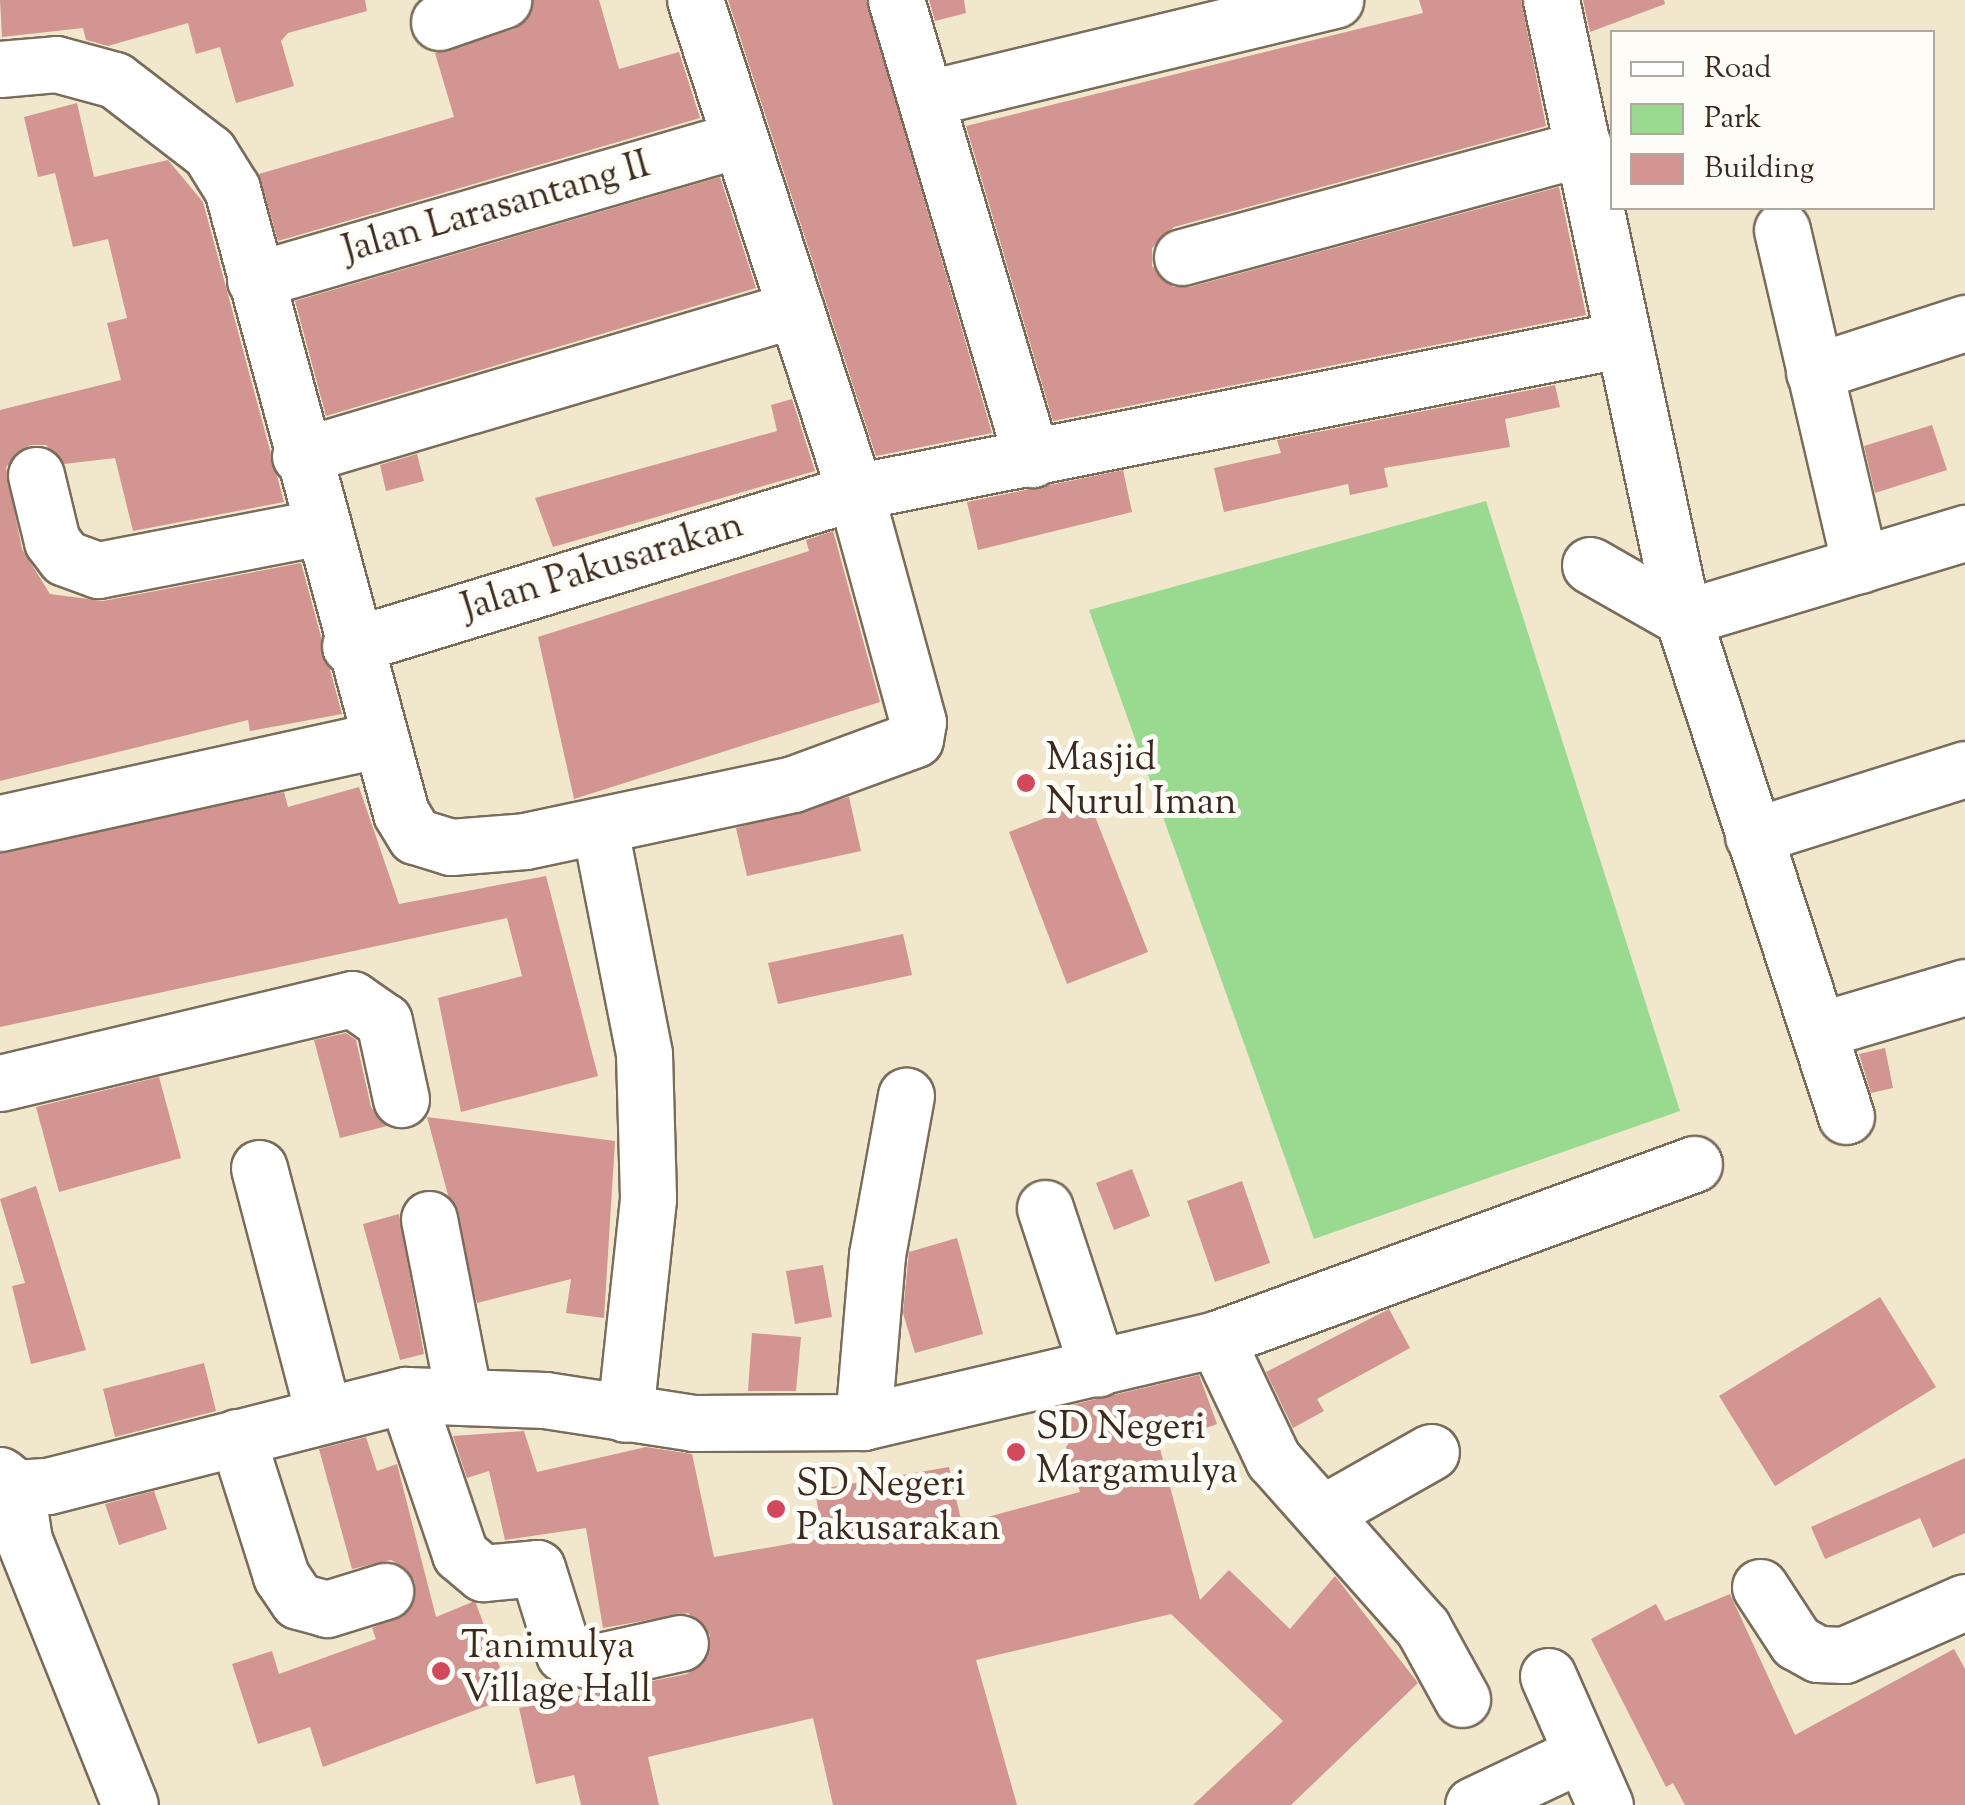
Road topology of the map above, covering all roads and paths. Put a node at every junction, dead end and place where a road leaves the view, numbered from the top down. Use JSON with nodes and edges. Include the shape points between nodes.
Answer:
{"nodes":[{"id":1,"x":503,"y":0,"type":"edge"},
{"id":2,"x":695,"y":0,"type":"edge"},
{"id":3,"x":896,"y":0,"type":"edge"},
{"id":4,"x":1336,"y":0,"type":"edge"},
{"id":5,"x":1551,"y":0,"type":"edge"},
{"id":6,"x":439,"y":22,"type":"dead end"},
{"id":7,"x":0,"y":70,"type":"edge"},
{"id":8,"x":930,"y":98,"type":"junction"},
{"id":9,"x":740,"y":139,"type":"junction"},
{"id":10,"x":1584,"y":148,"type":"junction"},
{"id":11,"x":1782,"y":230,"type":"dead end"},
{"id":12,"x":1182,"y":257,"type":"dead end"},
{"id":13,"x":255,"y":280,"type":"junction"},
{"id":14,"x":796,"y":309,"type":"junction"},
{"id":15,"x":1965,"y":324,"type":"edge"},
{"id":16,"x":1619,"y":340,"type":"junction"},
{"id":17,"x":1814,"y":372,"type":"junction"},
{"id":18,"x":300,"y":456,"type":"junction"},
{"id":19,"x":1032,"y":459,"type":"junction"},
{"id":20,"x":36,"y":475,"type":"dead end"},
{"id":21,"x":855,"y":492,"type":"junction"},
{"id":22,"x":317,"y":528,"type":"junction"},
{"id":23,"x":1965,"y":533,"type":"edge"},
{"id":24,"x":1665,"y":539,"type":"junction"},
{"id":25,"x":1860,"y":565,"type":"junction"},
{"id":26,"x":1683,"y":618,"type":"junction"},
{"id":27,"x":350,"y":646,"type":"junction"},
{"id":28,"x":377,"y":740,"type":"junction"},
{"id":29,"x":1965,"y":768,"type":"edge"},
{"id":30,"x":0,"y":823,"type":"edge"},
{"id":31,"x":581,"y":832,"type":"junction"},
{"id":32,"x":1753,"y":836,"type":"junction"},
{"id":33,"x":1965,"y":987,"type":"edge"},
{"id":34,"x":1820,"y":1030,"type":"junction"},
{"id":35,"x":0,"y":1084,"type":"edge"},
{"id":36,"x":906,"y":1096,"type":"dead end"},
{"id":37,"x":401,"y":1099,"type":"dead end"},
{"id":38,"x":1846,"y":1116,"type":"dead end"},
{"id":39,"x":1694,"y":1164,"type":"dead end"},
{"id":40,"x":259,"y":1168,"type":"dead end"},
{"id":41,"x":1044,"y":1208,"type":"dead end"},
{"id":42,"x":429,"y":1219,"type":"dead end"},
{"id":43,"x":1216,"y":1339,"type":"junction"},
{"id":44,"x":1098,"y":1369,"type":"junction"},
{"id":45,"x":464,"y":1392,"type":"junction"},
{"id":46,"x":406,"y":1395,"type":"junction"},
{"id":47,"x":624,"y":1414,"type":"junction"},
{"id":48,"x":324,"y":1415,"type":"junction"},
{"id":49,"x":863,"y":1422,"type":"junction"},
{"id":50,"x":237,"y":1436,"type":"junction"},
{"id":51,"x":1431,"y":1452,"type":"dead end"},
{"id":52,"x":8,"y":1482,"type":"edge"},
{"id":53,"x":1323,"y":1513,"type":"junction"},
{"id":54,"x":1760,"y":1588,"type":"dead end"},
{"id":55,"x":385,"y":1591,"type":"dead end"},
{"id":56,"x":1965,"y":1602,"type":"edge"},
{"id":57,"x":680,"y":1643,"type":"dead end"},
{"id":58,"x":1548,"y":1676,"type":"dead end"},
{"id":59,"x":1462,"y":1699,"type":"dead end"},
{"id":60,"x":1582,"y":1754,"type":"junction"},
{"id":61,"x":130,"y":1805,"type":"edge"},
{"id":62,"x":1473,"y":1805,"type":"edge"},
{"id":63,"x":1605,"y":1805,"type":"edge"}],
"edges":[{"from":1,"to":6,"type":"street"},
{"from":2,"to":9,"type":"street"},
{"from":3,"to":8,"type":"street"},
{"from":4,"to":8,"type":"street"},
{"from":5,"to":10,"type":"street"},
{"from":7,"to":13,"type":"street","via":[[56,64],[115,80],[160,107],[232,189]]},
{"from":8,"to":19,"type":"street"},
{"from":9,"to":13,"type":"street","name":"Jalan Larasantang II"},
{"from":9,"to":14,"type":"street"},
{"from":10,"to":12,"type":"street"},
{"from":10,"to":16,"type":"street"},
{"from":11,"to":17,"type":"street"},
{"from":13,"to":18,"type":"street"},
{"from":14,"to":18,"type":"street"},
{"from":14,"to":21,"type":"street"},
{"from":15,"to":17,"type":"street"},
{"from":16,"to":19,"type":"street","name":"Jalan Pakusarakan"},
{"from":16,"to":24,"type":"street"},
{"from":17,"to":25,"type":"street"},
{"from":18,"to":22,"type":"street"},
{"from":19,"to":21,"type":"street","name":"Jalan Pakusarakan"},
{"from":20,"to":22,"type":"street","via":[[52,541],[65,558],[98,570]]},
{"from":21,"to":27,"type":"street","name":"Jalan Pakusarakan"},
{"from":21,"to":31,"type":"street","via":[[918,722],[915,739],[793,784]]},
{"from":22,"to":27,"type":"street"},
{"from":23,"to":25,"type":"street"},
{"from":24,"to":26,"type":"street"},
{"from":24,"to":26,"type":"street","via":[[1590,565]]},
{"from":25,"to":26,"type":"street"},
{"from":26,"to":32,"type":"street"},
{"from":27,"to":28,"type":"street"},
{"from":28,"to":30,"type":"street"},
{"from":28,"to":31,"type":"street","via":[[415,836],[451,847]]},
{"from":29,"to":32,"type":"street"},
{"from":31,"to":47,"type":"street","via":[[610,1065],[642,1114],[648,1199]]},
{"from":32,"to":34,"type":"street"},
{"from":33,"to":34,"type":"street"},
{"from":34,"to":38,"type":"street"},
{"from":35,"to":37,"type":"street","via":[[352,999],[384,1020]]},
{"from":36,"to":49,"type":"street","via":[[877,1255]]},
{"from":39,"to":43,"type":"street"},
{"from":40,"to":48,"type":"street"},
{"from":41,"to":44,"type":"street"},
{"from":42,"to":45,"type":"street"},
{"from":43,"to":44,"type":"street"},
{"from":43,"to":53,"type":"street","via":[[1260,1440]]},
{"from":44,"to":49,"type":"street"},
{"from":45,"to":46,"type":"street"},
{"from":45,"to":47,"type":"street"},
{"from":46,"to":48,"type":"street"},
{"from":46,"to":57,"type":"street","via":[[460,1554],[484,1572],[538,1568],[564,1654],[596,1662]]},
{"from":47,"to":49,"type":"street"},
{"from":48,"to":50,"type":"street"},
{"from":50,"to":52,"type":"street"},
{"from":50,"to":55,"type":"street","via":[[281,1576],[298,1601],[327,1608]]},
{"from":51,"to":53,"type":"street"},
{"from":52,"to":61,"type":"street","via":[[24,1540]]},
{"from":53,"to":59,"type":"street","via":[[1423,1628]]},
{"from":54,"to":56,"type":"street","via":[[1796,1642],[1818,1654],[1844,1655]]},
{"from":58,"to":60,"type":"street"},
{"from":60,"to":62,"type":"street"},
{"from":60,"to":63,"type":"street"}]}
